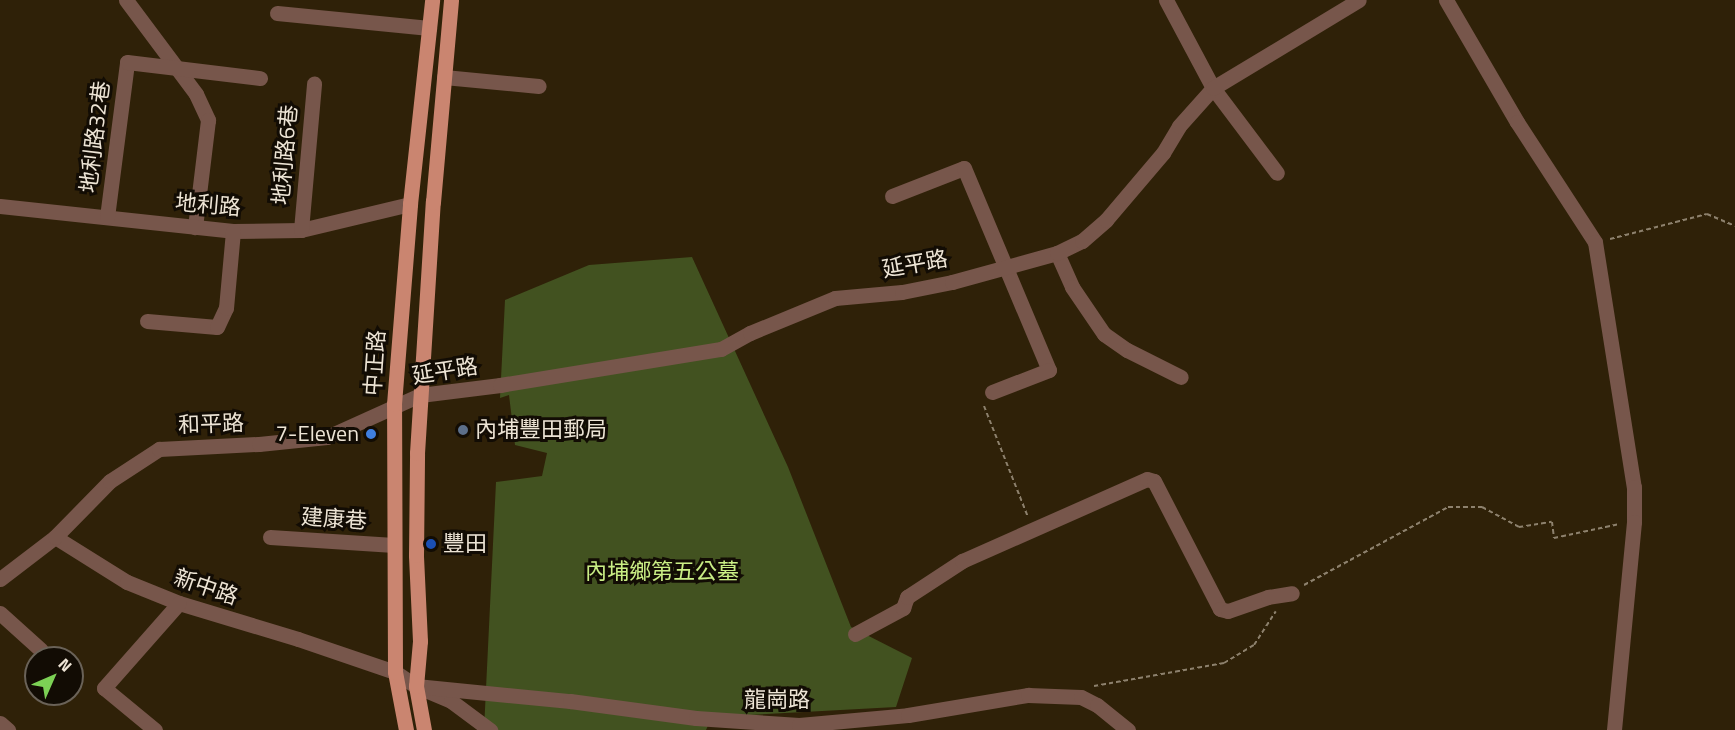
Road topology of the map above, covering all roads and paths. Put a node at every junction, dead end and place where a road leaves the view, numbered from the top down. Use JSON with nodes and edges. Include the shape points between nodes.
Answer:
{"nodes":[{"id":1,"x":126,"y":0,"type":"edge"},
{"id":2,"x":432,"y":0,"type":"edge"},
{"id":3,"x":452,"y":0,"type":"edge"},
{"id":4,"x":1166,"y":0,"type":"edge"},
{"id":5,"x":1359,"y":0,"type":"edge"},
{"id":6,"x":1446,"y":0,"type":"edge"},
{"id":7,"x":277,"y":13,"type":"dead end"},
{"id":8,"x":429,"y":28,"type":"junction"},
{"id":9,"x":176,"y":68,"type":"junction"},
{"id":10,"x":444,"y":77,"type":"junction"},
{"id":11,"x":260,"y":78,"type":"dead end"},
{"id":12,"x":314,"y":84,"type":"dead end"},
{"id":13,"x":539,"y":86,"type":"dead end"},
{"id":14,"x":1213,"y":88,"type":"junction"},
{"id":15,"x":1277,"y":173,"type":"dead end"},
{"id":16,"x":892,"y":196,"type":"dead end"},
{"id":17,"x":410,"y":204,"type":"junction"},
{"id":18,"x":0,"y":206,"type":"edge"},
{"id":19,"x":107,"y":217,"type":"junction"},
{"id":20,"x":1735,"y":226,"type":"edge"},
{"id":21,"x":195,"y":227,"type":"junction"},
{"id":22,"x":301,"y":230,"type":"junction"},
{"id":23,"x":233,"y":231,"type":"junction"},
{"id":24,"x":1595,"y":242,"type":"junction"},
{"id":25,"x":1057,"y":253,"type":"junction"},
{"id":26,"x":1005,"y":266,"type":"junction"},
{"id":27,"x":147,"y":321,"type":"dead end"},
{"id":28,"x":1181,"y":377,"type":"dead end"},
{"id":29,"x":420,"y":394,"type":"junction"},
{"id":30,"x":988,"y":399,"type":"joint"},
{"id":31,"x":394,"y":404,"type":"junction"},
{"id":32,"x":1634,"y":522,"type":"junction"},
{"id":33,"x":1033,"y":530,"type":"junction"},
{"id":34,"x":55,"y":537,"type":"junction"},
{"id":35,"x":270,"y":537,"type":"dead end"},
{"id":36,"x":394,"y":545,"type":"junction"},
{"id":37,"x":0,"y":579,"type":"edge"},
{"id":38,"x":1292,"y":593,"type":"junction"},
{"id":39,"x":178,"y":603,"type":"junction"},
{"id":40,"x":0,"y":613,"type":"edge"},
{"id":41,"x":855,"y":633,"type":"dead end"},
{"id":42,"x":37,"y":646,"type":"edge"},
{"id":43,"x":395,"y":672,"type":"junction"},
{"id":44,"x":416,"y":686,"type":"junction"},
{"id":45,"x":1081,"y":697,"type":"junction"},
{"id":46,"x":0,"y":723,"type":"edge"},
{"id":47,"x":8,"y":730,"type":"edge"},
{"id":48,"x":155,"y":730,"type":"edge"},
{"id":49,"x":406,"y":730,"type":"edge"},
{"id":50,"x":424,"y":730,"type":"edge"},
{"id":51,"x":490,"y":730,"type":"edge"},
{"id":52,"x":1128,"y":730,"type":"edge"},
{"id":53,"x":1614,"y":730,"type":"edge"}],
"edges":[{"from":1,"to":9,"type":"street"},
{"from":2,"to":8,"type":"main road","name":"中正路"},
{"from":3,"to":10,"type":"main road","name":"中正路"},
{"from":4,"to":14,"type":"street"},
{"from":5,"to":14,"type":"street","name":"延平路"},
{"from":6,"to":24,"type":"street","via":[[1517,122]]},
{"from":7,"to":8,"type":"street"},
{"from":8,"to":17,"type":"main road","name":"中正路"},
{"from":9,"to":11,"type":"street"},
{"from":9,"to":19,"type":"street","name":"地利路32巷","via":[[127,62]]},
{"from":9,"to":21,"type":"street","via":[[196,94],[208,120]]},
{"from":10,"to":13,"type":"street"},
{"from":10,"to":29,"type":"main road","name":"中正路"},
{"from":12,"to":22,"type":"street","name":"地利路6巷"},
{"from":14,"to":15,"type":"street"},
{"from":14,"to":25,"type":"street","name":"延平路","via":[[1106,220],[1082,241]]},
{"from":16,"to":26,"type":"street","via":[[964,168]]},
{"from":17,"to":22,"type":"street","name":"地利路"},
{"from":17,"to":31,"type":"main road","name":"中正路"},
{"from":18,"to":19,"type":"street","name":"地利路"},
{"from":19,"to":21,"type":"street","name":"地利路"},
{"from":20,"to":24,"type":"path","via":[[1707,214]]},
{"from":21,"to":23,"type":"street","name":"地利路"},
{"from":22,"to":23,"type":"street","name":"地利路"},
{"from":23,"to":27,"type":"street","via":[[226,308],[217,327]]},
{"from":24,"to":32,"type":"street","via":[[1634,487]]},
{"from":25,"to":26,"type":"street","name":"延平路"},
{"from":25,"to":28,"type":"street","via":[[1072,287],[1104,334]]},
{"from":26,"to":29,"type":"street","name":"延平路","via":[[912,290],[835,298],[721,349],[500,386]]},
{"from":26,"to":30,"type":"street","via":[[1049,370]]},
{"from":29,"to":31,"type":"street","name":"延平路"},
{"from":29,"to":44,"type":"main road","name":"中正路","via":[[416,555],[420,641]]},
{"from":30,"to":33,"type":"path"},
{"from":31,"to":34,"type":"street","name":"和平路","via":[[327,437],[159,449],[110,481]]},
{"from":31,"to":36,"type":"main road","name":"中正路"},
{"from":32,"to":38,"type":"path","via":[[1554,538],[1552,522],[1519,527],[1482,507],[1448,507]]},
{"from":32,"to":53,"type":"street"},
{"from":33,"to":38,"type":"street","via":[[1147,479],[1154,481],[1220,609],[1228,611]]},
{"from":33,"to":41,"type":"street","via":[[962,561],[907,597],[903,608]]},
{"from":34,"to":37,"type":"street"},
{"from":34,"to":39,"type":"street","name":"新中路","via":[[127,582]]},
{"from":35,"to":36,"type":"street","name":"建康巷"},
{"from":36,"to":43,"type":"main road","name":"中正路"},
{"from":38,"to":45,"type":"path","via":[[1254,645],[1237,657],[1224,663],[1090,687]]},
{"from":39,"to":43,"type":"street","name":"新中路"},
{"from":39,"to":48,"type":"street","via":[[104,688]]},
{"from":40,"to":42,"type":"street"},
{"from":43,"to":44,"type":"street","name":"新中路"},
{"from":43,"to":49,"type":"main road","name":"中正路"},
{"from":44,"to":45,"type":"street","name":"龍崗路","via":[[696,718],[799,725],[908,715],[1028,695]]},
{"from":44,"to":50,"type":"main road","name":"中正路"},
{"from":44,"to":51,"type":"street","name":"新中路","via":[[451,701]]},
{"from":45,"to":52,"type":"street","name":"龍崗路"},
{"from":46,"to":47,"type":"street"}]}
